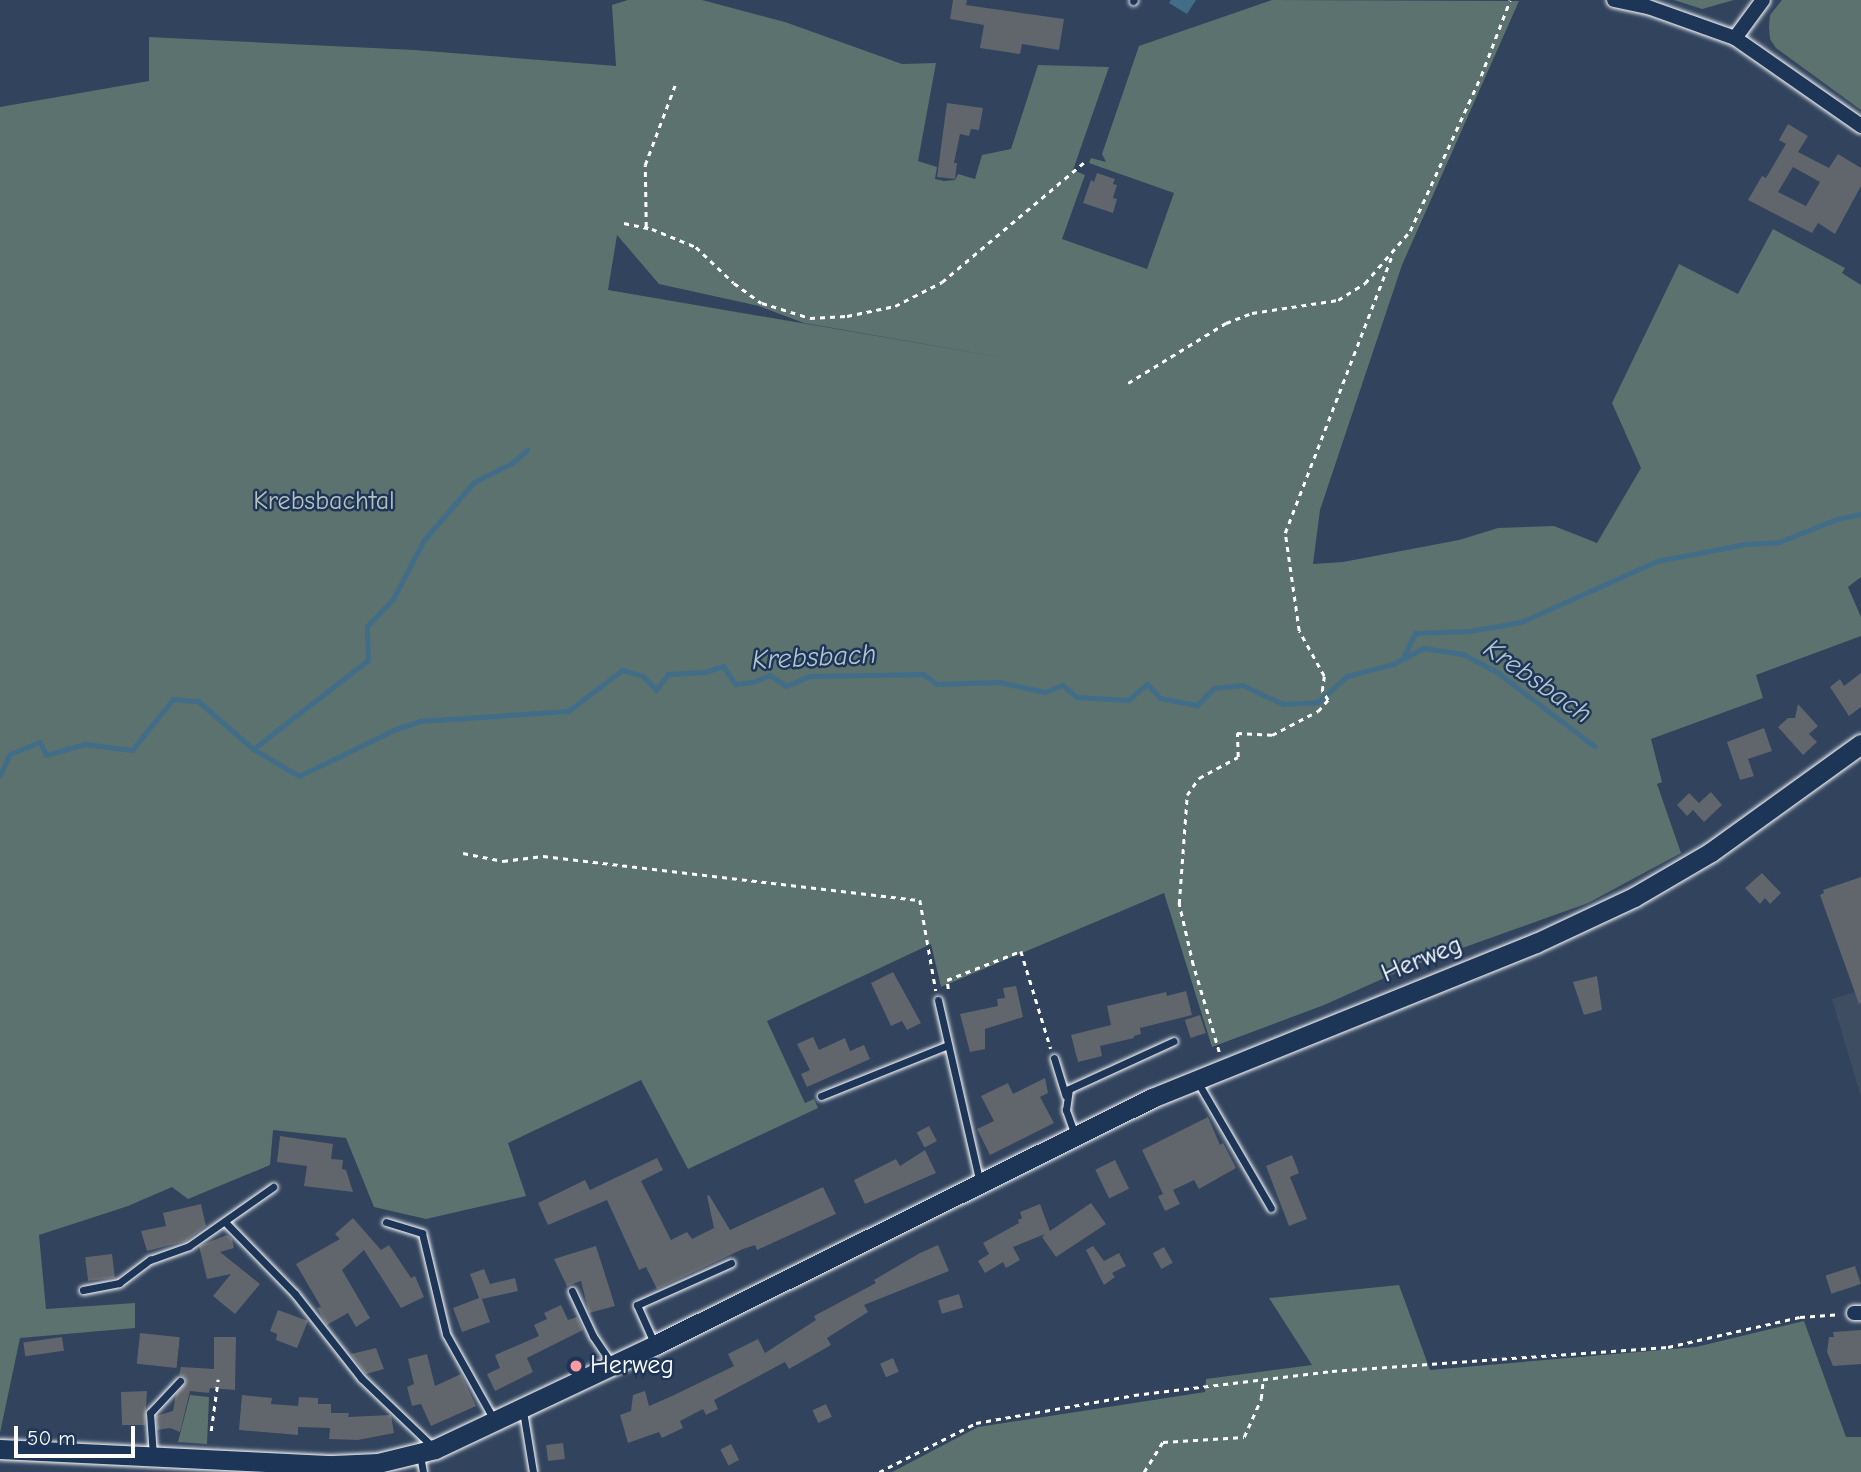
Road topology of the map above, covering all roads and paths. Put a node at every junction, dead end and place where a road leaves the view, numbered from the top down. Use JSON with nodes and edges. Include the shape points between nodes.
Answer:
{"nodes":[{"id":1,"x":1510,"y":0,"type":"edge"},
{"id":2,"x":1614,"y":0,"type":"edge"},
{"id":3,"x":1763,"y":0,"type":"edge"},
{"id":4,"x":1735,"y":38,"type":"junction"},
{"id":5,"x":675,"y":85,"type":"dead end"},
{"id":6,"x":1861,"y":126,"type":"edge"},
{"id":7,"x":1087,"y":160,"type":"dead end"},
{"id":8,"x":624,"y":223,"type":"dead end"},
{"id":9,"x":646,"y":228,"type":"junction"},
{"id":10,"x":1392,"y":255,"type":"junction"},
{"id":11,"x":1128,"y":383,"type":"dead end"},
{"id":12,"x":1861,"y":744,"type":"edge"},
{"id":13,"x":463,"y":853,"type":"dead end"},
{"id":14,"x":948,"y":989,"type":"dead end"},
{"id":15,"x":938,"y":1000,"type":"joint"},
{"id":16,"x":1174,"y":1041,"type":"dead end"},
{"id":17,"x":948,"y":1045,"type":"junction"},
{"id":18,"x":1054,"y":1058,"type":"joint"},
{"id":19,"x":1223,"y":1068,"type":"junction"},
{"id":20,"x":1196,"y":1079,"type":"junction"},
{"id":21,"x":821,"y":1096,"type":"dead end"},
{"id":22,"x":1066,"y":1096,"type":"junction"},
{"id":23,"x":1076,"y":1137,"type":"junction"},
{"id":24,"x":980,"y":1184,"type":"junction"},
{"id":25,"x":273,"y":1187,"type":"dead end"},
{"id":26,"x":1271,"y":1208,"type":"dead end"},
{"id":27,"x":386,"y":1222,"type":"dead end"},
{"id":28,"x":226,"y":1223,"type":"junction"},
{"id":29,"x":732,"y":1263,"type":"dead end"},
{"id":30,"x":83,"y":1290,"type":"dead end"},
{"id":31,"x":572,"y":1291,"type":"dead end"},
{"id":32,"x":1857,"y":1313,"type":"edge"},
{"id":33,"x":655,"y":1345,"type":"junction"},
{"id":34,"x":612,"y":1365,"type":"junction"},
{"id":35,"x":218,"y":1379,"type":"dead end"},
{"id":36,"x":180,"y":1381,"type":"dead end"},
{"id":37,"x":1263,"y":1381,"type":"junction"},
{"id":38,"x":522,"y":1408,"type":"junction"},
{"id":39,"x":495,"y":1422,"type":"junction"},
{"id":40,"x":211,"y":1430,"type":"dead end"},
{"id":41,"x":0,"y":1449,"type":"edge"},
{"id":42,"x":427,"y":1450,"type":"junction"},
{"id":43,"x":153,"y":1457,"type":"junction"},
{"id":44,"x":332,"y":1469,"type":"edge"},
{"id":45,"x":424,"y":1472,"type":"edge"},
{"id":46,"x":533,"y":1472,"type":"edge"},
{"id":47,"x":879,"y":1472,"type":"edge"},
{"id":48,"x":1144,"y":1472,"type":"edge"}],
"edges":[{"from":1,"to":10,"type":"path","via":[[1481,76],[1421,206]]},
{"from":2,"to":4,"type":"street","via":[[1648,7]]},
{"from":3,"to":4,"type":"street"},
{"from":4,"to":6,"type":"street"},
{"from":5,"to":9,"type":"path","via":[[645,165]]},
{"from":7,"to":9,"type":"path","via":[[942,282],[895,306],[858,314],[810,318],[762,303],[696,247]]},
{"from":8,"to":9,"type":"path"},
{"from":10,"to":11,"type":"path","via":[[1351,295],[1252,313],[1226,323]]},
{"from":10,"to":19,"type":"path","via":[[1285,533],[1299,631],[1324,676],[1322,691],[1328,700],[1318,711],[1272,735],[1237,733],[1238,757],[1199,778],[1187,794],[1179,904]]},
{"from":12,"to":19,"type":"street","name":"Herweg","via":[[1711,852],[1634,897],[1536,943]]},
{"from":13,"to":15,"type":"path","via":[[503,861],[543,856],[920,900]]},
{"from":14,"to":18,"type":"path","via":[[947,979],[1021,951]]},
{"from":15,"to":17,"type":"lane"},
{"from":16,"to":22,"type":"lane","via":[[1069,1089]]},
{"from":17,"to":21,"type":"lane"},
{"from":17,"to":24,"type":"lane"},
{"from":18,"to":22,"type":"lane"},
{"from":19,"to":20,"type":"street","name":"Herweg"},
{"from":20,"to":23,"type":"street","name":"Herweg"},
{"from":20,"to":26,"type":"lane"},
{"from":22,"to":23,"type":"lane"},
{"from":23,"to":24,"type":"street","name":"Herweg"},
{"from":24,"to":33,"type":"street","name":"Herweg"},
{"from":25,"to":28,"type":"lane"},
{"from":27,"to":39,"type":"lane","via":[[422,1233],[446,1334]]},
{"from":28,"to":30,"type":"lane","via":[[189,1246],[150,1260],[119,1283]]},
{"from":28,"to":42,"type":"lane","via":[[295,1294],[361,1378]]},
{"from":29,"to":33,"type":"lane","via":[[637,1305]]},
{"from":31,"to":34,"type":"lane"},
{"from":32,"to":37,"type":"path","via":[[1800,1317],[1668,1347],[1332,1371]]},
{"from":33,"to":34,"type":"street","name":"Herweg"},
{"from":34,"to":38,"type":"street","name":"Herweg"},
{"from":35,"to":40,"type":"path"},
{"from":36,"to":43,"type":"lane","via":[[150,1413]]},
{"from":37,"to":47,"type":"path","via":[[1134,1395],[976,1423]]},
{"from":37,"to":48,"type":"path","via":[[1261,1399],[1244,1437],[1163,1442]]},
{"from":38,"to":39,"type":"street","name":"Herweg"},
{"from":38,"to":46,"type":"lane"},
{"from":39,"to":42,"type":"street","name":"Herweg"},
{"from":41,"to":43,"type":"street","name":"Herweg"},
{"from":42,"to":44,"type":"street","name":"Herweg"},
{"from":42,"to":45,"type":"lane"},
{"from":43,"to":44,"type":"street","name":"Herweg"}]}
